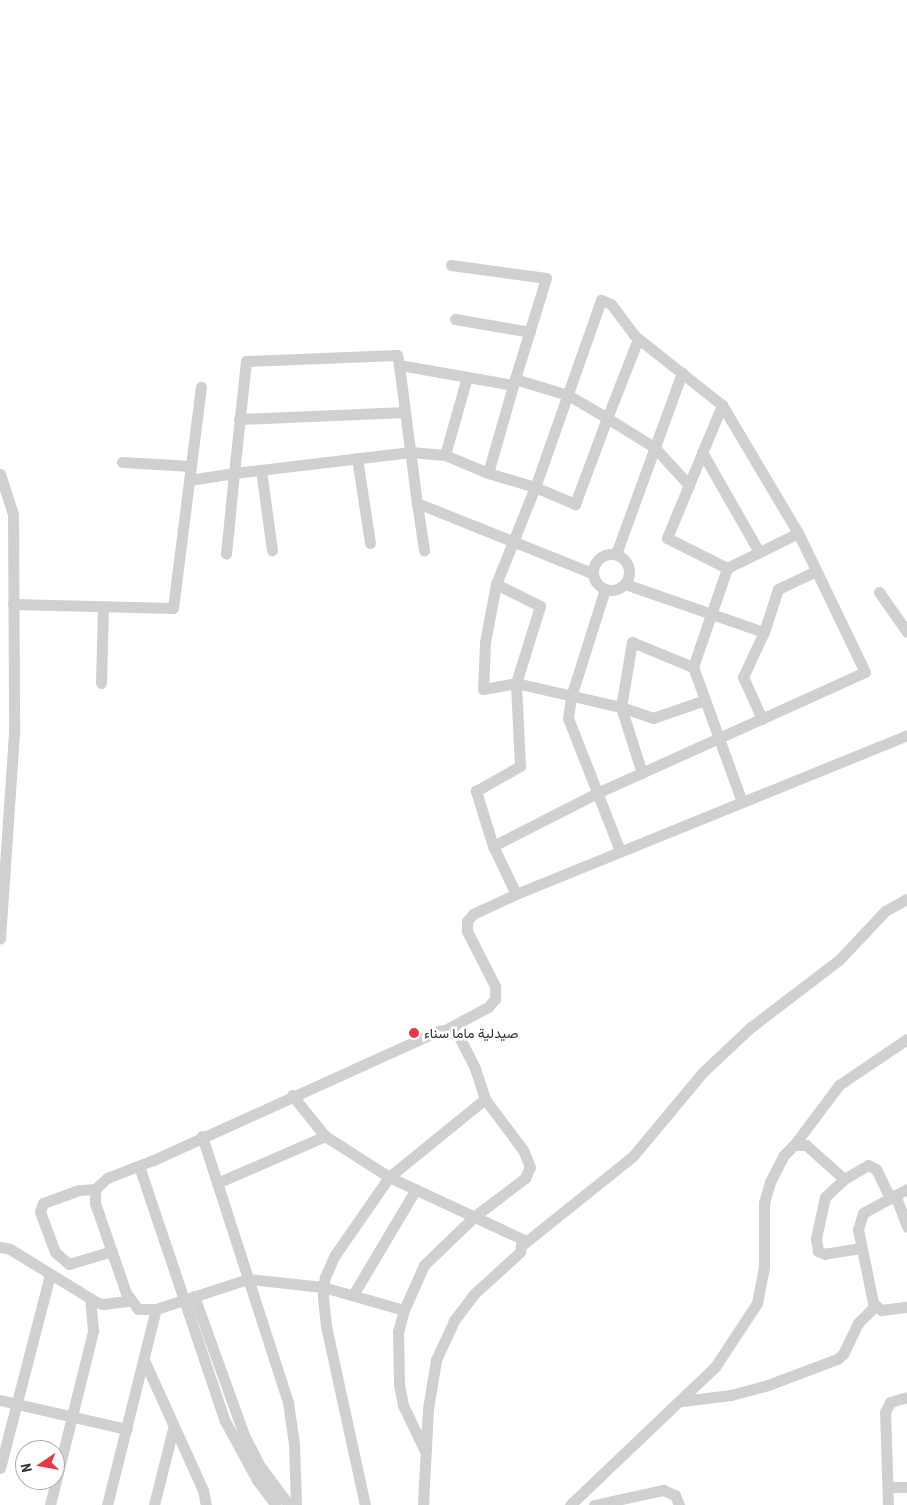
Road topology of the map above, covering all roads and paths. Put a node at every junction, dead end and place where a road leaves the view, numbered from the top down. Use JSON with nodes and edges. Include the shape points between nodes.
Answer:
{"nodes":[{"id":1,"x":452,"y":265,"type":"dead end"},
{"id":2,"x":455,"y":320,"type":"dead end"},
{"id":3,"x":530,"y":332,"type":"junction"},
{"id":4,"x":638,"y":339,"type":"junction"},
{"id":5,"x":399,"y":365,"type":"junction"},
{"id":6,"x":682,"y":373,"type":"junction"},
{"id":7,"x":467,"y":377,"type":"junction"},
{"id":8,"x":514,"y":382,"type":"junction"},
{"id":9,"x":201,"y":387,"type":"dead end"},
{"id":10,"x":568,"y":395,"type":"junction"},
{"id":11,"x":722,"y":405,"type":"junction"},
{"id":12,"x":405,"y":412,"type":"junction"},
{"id":13,"x":607,"y":418,"type":"junction"},
{"id":14,"x":239,"y":419,"type":"junction"},
{"id":15,"x":654,"y":447,"type":"junction"},
{"id":16,"x":411,"y":452,"type":"junction"},
{"id":17,"x":702,"y":452,"type":"junction"},
{"id":18,"x":445,"y":455,"type":"junction"},
{"id":19,"x":357,"y":458,"type":"junction"},
{"id":20,"x":122,"y":462,"type":"dead end"},
{"id":21,"x":191,"y":466,"type":"junction"},
{"id":22,"x":261,"y":470,"type":"junction"},
{"id":23,"x":234,"y":473,"type":"junction"},
{"id":24,"x":0,"y":474,"type":"edge"},
{"id":25,"x":488,"y":474,"type":"junction"},
{"id":26,"x":190,"y":480,"type":"junction"},
{"id":27,"x":688,"y":485,"type":"junction"},
{"id":28,"x":535,"y":488,"type":"junction"},
{"id":29,"x":417,"y":503,"type":"junction"},
{"id":30,"x":798,"y":533,"type":"junction"},
{"id":31,"x":514,"y":540,"type":"junction"},
{"id":32,"x":370,"y":543,"type":"dead end"},
{"id":33,"x":272,"y":550,"type":"dead end"},
{"id":34,"x":424,"y":550,"type":"dead end"},
{"id":35,"x":759,"y":552,"type":"junction"},
{"id":36,"x":226,"y":554,"type":"dead end"},
{"id":37,"x":616,"y":554,"type":"junction"},
{"id":38,"x":727,"y":568,"type":"junction"},
{"id":39,"x":816,"y":571,"type":"junction"},
{"id":40,"x":592,"y":573,"type":"junction"},
{"id":41,"x":496,"y":584,"type":"junction"},
{"id":42,"x":625,"y":584,"type":"junction"},
{"id":43,"x":605,"y":589,"type":"junction"},
{"id":44,"x":880,"y":592,"type":"dead end"},
{"id":45,"x":13,"y":604,"type":"junction"},
{"id":46,"x":103,"y":607,"type":"junction"},
{"id":47,"x":712,"y":612,"type":"junction"},
{"id":48,"x":764,"y":632,"type":"junction"},
{"id":49,"x":907,"y":632,"type":"edge"},
{"id":50,"x":693,"y":667,"type":"junction"},
{"id":51,"x":101,"y":683,"type":"dead end"},
{"id":52,"x":516,"y":684,"type":"junction"},
{"id":53,"x":571,"y":697,"type":"junction"},
{"id":54,"x":705,"y":700,"type":"junction"},
{"id":55,"x":621,"y":706,"type":"junction"},
{"id":56,"x":762,"y":719,"type":"junction"},
{"id":57,"x":907,"y":735,"type":"edge"},
{"id":58,"x":719,"y":738,"type":"junction"},
{"id":59,"x":642,"y":773,"type":"junction"},
{"id":60,"x":597,"y":793,"type":"junction"},
{"id":61,"x":742,"y":802,"type":"junction"},
{"id":62,"x":493,"y":846,"type":"junction"},
{"id":63,"x":620,"y":851,"type":"junction"},
{"id":64,"x":516,"y":894,"type":"junction"},
{"id":65,"x":907,"y":899,"type":"edge"},
{"id":66,"x":0,"y":939,"type":"edge"},
{"id":67,"x":446,"y":1030,"type":"junction"},
{"id":68,"x":907,"y":1039,"type":"edge"},
{"id":69,"x":292,"y":1096,"type":"junction"},
{"id":70,"x":485,"y":1099,"type":"junction"},
{"id":71,"x":202,"y":1136,"type":"junction"},
{"id":72,"x":325,"y":1136,"type":"junction"},
{"id":73,"x":794,"y":1146,"type":"junction"},
{"id":74,"x":139,"y":1166,"type":"junction"},
{"id":75,"x":389,"y":1177,"type":"junction"},
{"id":76,"x":844,"y":1179,"type":"junction"},
{"id":77,"x":217,"y":1183,"type":"junction"},
{"id":78,"x":907,"y":1188,"type":"edge"},
{"id":79,"x":95,"y":1189,"type":"junction"},
{"id":80,"x":416,"y":1189,"type":"junction"},
{"id":81,"x":892,"y":1197,"type":"junction"},
{"id":82,"x":475,"y":1216,"type":"junction"},
{"id":83,"x":907,"y":1227,"type":"edge"},
{"id":84,"x":522,"y":1245,"type":"junction"},
{"id":85,"x":0,"y":1247,"type":"edge"},
{"id":86,"x":861,"y":1248,"type":"junction"},
{"id":87,"x":112,"y":1251,"type":"junction"},
{"id":88,"x":50,"y":1274,"type":"junction"},
{"id":89,"x":248,"y":1279,"type":"junction"},
{"id":90,"x":323,"y":1287,"type":"junction"},
{"id":91,"x":353,"y":1296,"type":"junction"},
{"id":92,"x":90,"y":1298,"type":"junction"},
{"id":93,"x":189,"y":1298,"type":"junction"},
{"id":94,"x":129,"y":1301,"type":"junction"},
{"id":95,"x":875,"y":1306,"type":"junction"},
{"id":96,"x":907,"y":1307,"type":"edge"},
{"id":97,"x":156,"y":1309,"type":"junction"},
{"id":98,"x":404,"y":1310,"type":"junction"},
{"id":99,"x":144,"y":1360,"type":"junction"},
{"id":100,"x":907,"y":1397,"type":"edge"},
{"id":101,"x":0,"y":1400,"type":"edge"},
{"id":102,"x":682,"y":1400,"type":"junction"},
{"id":103,"x":16,"y":1403,"type":"junction"},
{"id":104,"x":71,"y":1416,"type":"junction"},
{"id":105,"x":126,"y":1429,"type":"junction"},
{"id":106,"x":173,"y":1429,"type":"junction"},
{"id":107,"x":426,"y":1452,"type":"junction"},
{"id":108,"x":0,"y":1468,"type":"edge"},
{"id":109,"x":889,"y":1487,"type":"junction"},
{"id":110,"x":907,"y":1487,"type":"edge"},
{"id":111,"x":207,"y":1504,"type":"edge"},
{"id":112,"x":50,"y":1505,"type":"edge"},
{"id":113,"x":107,"y":1505,"type":"edge"},
{"id":114,"x":154,"y":1505,"type":"edge"},
{"id":115,"x":276,"y":1505,"type":"edge"},
{"id":116,"x":289,"y":1505,"type":"edge"},
{"id":117,"x":296,"y":1505,"type":"edge"},
{"id":118,"x":365,"y":1505,"type":"edge"},
{"id":119,"x":423,"y":1505,"type":"edge"},
{"id":120,"x":570,"y":1505,"type":"edge"},
{"id":121,"x":594,"y":1505,"type":"edge"},
{"id":122,"x":680,"y":1505,"type":"edge"},
{"id":123,"x":888,"y":1505,"type":"edge"}],
"edges":[{"from":1,"to":3,"type":"street","via":[[546,278]]},
{"from":2,"to":3,"type":"street"},
{"from":3,"to":8,"type":"street"},
{"from":4,"to":6,"type":"street"},
{"from":4,"to":10,"type":"street","via":[[611,304],[601,300]]},
{"from":4,"to":13,"type":"street"},
{"from":5,"to":7,"type":"street"},
{"from":5,"to":12,"type":"street"},
{"from":5,"to":14,"type":"street","via":[[397,355],[246,361]]},
{"from":6,"to":11,"type":"street"},
{"from":6,"to":15,"type":"street"},
{"from":7,"to":8,"type":"street"},
{"from":7,"to":18,"type":"street"},
{"from":8,"to":10,"type":"street"},
{"from":8,"to":25,"type":"street"},
{"from":9,"to":21,"type":"street"},
{"from":10,"to":13,"type":"street"},
{"from":10,"to":28,"type":"street"},
{"from":11,"to":17,"type":"street"},
{"from":11,"to":30,"type":"street"},
{"from":12,"to":14,"type":"street"},
{"from":12,"to":16,"type":"street"},
{"from":13,"to":15,"type":"street"},
{"from":13,"to":28,"type":"street","via":[[575,504]]},
{"from":14,"to":23,"type":"street"},
{"from":15,"to":27,"type":"street"},
{"from":15,"to":37,"type":"street"},
{"from":16,"to":18,"type":"street"},
{"from":16,"to":19,"type":"street"},
{"from":16,"to":29,"type":"street"},
{"from":17,"to":27,"type":"street"},
{"from":17,"to":35,"type":"street"},
{"from":18,"to":25,"type":"street"},
{"from":19,"to":22,"type":"street"},
{"from":19,"to":32,"type":"street"},
{"from":20,"to":21,"type":"street"},
{"from":21,"to":26,"type":"street"},
{"from":22,"to":23,"type":"street"},
{"from":22,"to":33,"type":"street"},
{"from":23,"to":26,"type":"street"},
{"from":23,"to":36,"type":"street"},
{"from":24,"to":45,"type":"street","via":[[13,514]]},
{"from":25,"to":28,"type":"street"},
{"from":26,"to":46,"type":"street","via":[[174,608]]},
{"from":27,"to":38,"type":"street","via":[[667,538]]},
{"from":28,"to":31,"type":"street"},
{"from":29,"to":31,"type":"street"},
{"from":29,"to":34,"type":"street"},
{"from":30,"to":35,"type":"street"},
{"from":30,"to":39,"type":"street"},
{"from":31,"to":40,"type":"street"},
{"from":31,"to":41,"type":"street"},
{"from":35,"to":38,"type":"street"},
{"from":37,"to":40,"type":"street","via":[[600,557]]},
{"from":37,"to":42,"type":"street","via":[[629,566]]},
{"from":38,"to":47,"type":"street"},
{"from":39,"to":48,"type":"street","via":[[778,589]]},
{"from":39,"to":56,"type":"street","via":[[866,672]]},
{"from":40,"to":43,"type":"street","via":[[599,586]]},
{"from":41,"to":52,"type":"street","via":[[540,606]]},
{"from":41,"to":52,"type":"street","via":[[485,642],[483,689]]},
{"from":42,"to":43,"type":"street","via":[[612,590]]},
{"from":42,"to":47,"type":"street"},
{"from":43,"to":53,"type":"street"},
{"from":44,"to":49,"type":"street"},
{"from":45,"to":46,"type":"street"},
{"from":45,"to":66,"type":"street","via":[[14,733]]},
{"from":46,"to":51,"type":"street"},
{"from":47,"to":48,"type":"street"},
{"from":47,"to":50,"type":"street"},
{"from":48,"to":56,"type":"street","via":[[743,677]]},
{"from":50,"to":54,"type":"street"},
{"from":50,"to":55,"type":"street","via":[[632,642]]},
{"from":52,"to":53,"type":"street"},
{"from":52,"to":62,"type":"street","via":[[520,766],[476,791]]},
{"from":53,"to":55,"type":"street"},
{"from":53,"to":60,"type":"street","via":[[568,718]]},
{"from":54,"to":55,"type":"street","via":[[653,718]]},
{"from":54,"to":58,"type":"street"},
{"from":55,"to":59,"type":"street"},
{"from":56,"to":58,"type":"street"},
{"from":57,"to":61,"type":"street"},
{"from":58,"to":59,"type":"street"},
{"from":58,"to":61,"type":"street"},
{"from":59,"to":60,"type":"street"},
{"from":60,"to":62,"type":"street"},
{"from":60,"to":63,"type":"street"},
{"from":61,"to":63,"type":"street"},
{"from":62,"to":64,"type":"street"},
{"from":63,"to":64,"type":"street"},
{"from":64,"to":67,"type":"street","via":[[473,914],[467,921],[467,931],[494,986],[495,998],[488,1007]]},
{"from":65,"to":84,"type":"street","via":[[885,911],[838,960],[751,1027],[703,1072],[633,1156]]},
{"from":67,"to":69,"type":"street"},
{"from":67,"to":70,"type":"street","via":[[458,1035],[462,1041]]},
{"from":68,"to":73,"type":"street","via":[[839,1085]]},
{"from":69,"to":71,"type":"street"},
{"from":69,"to":72,"type":"street"},
{"from":70,"to":75,"type":"street"},
{"from":70,"to":82,"type":"street","via":[[523,1150],[530,1167],[525,1178]]},
{"from":71,"to":74,"type":"street"},
{"from":71,"to":77,"type":"street"},
{"from":72,"to":75,"type":"street"},
{"from":72,"to":77,"type":"street"},
{"from":73,"to":76,"type":"street","via":[[806,1145]]},
{"from":73,"to":102,"type":"street","via":[[778,1164],[764,1203],[764,1268],[757,1303],[715,1366]]},
{"from":74,"to":79,"type":"street","via":[[100,1181]]},
{"from":74,"to":93,"type":"street"},
{"from":75,"to":80,"type":"street"},
{"from":75,"to":90,"type":"street","via":[[335,1255]]},
{"from":76,"to":81,"type":"street","via":[[871,1165]]},
{"from":76,"to":86,"type":"street","via":[[825,1197],[820,1209],[816,1248],[825,1254]]},
{"from":77,"to":89,"type":"street"},
{"from":78,"to":81,"type":"street"},
{"from":79,"to":87,"type":"street","via":[[95,1203]]},
{"from":79,"to":87,"type":"street","via":[[79,1190],[43,1203],[40,1212],[55,1252],[69,1264]]},
{"from":80,"to":82,"type":"street"},
{"from":80,"to":91,"type":"street"},
{"from":81,"to":83,"type":"street"},
{"from":81,"to":86,"type":"street","via":[[860,1216]]},
{"from":82,"to":84,"type":"street","via":[[518,1236]]},
{"from":82,"to":98,"type":"street","via":[[424,1265]]},
{"from":84,"to":107,"type":"street","via":[[520,1252],[474,1294],[445,1339],[432,1382]]},
{"from":85,"to":88,"type":"street"},
{"from":86,"to":95,"type":"street"},
{"from":87,"to":94,"type":"street"},
{"from":88,"to":92,"type":"street"},
{"from":88,"to":103,"type":"street"},
{"from":89,"to":90,"type":"street"},
{"from":89,"to":93,"type":"street"},
{"from":89,"to":117,"type":"street","via":[[288,1402],[294,1444]]},
{"from":90,"to":91,"type":"street"},
{"from":90,"to":118,"type":"street","via":[[326,1326]]},
{"from":91,"to":98,"type":"street"},
{"from":92,"to":94,"type":"street","via":[[103,1304]]},
{"from":92,"to":104,"type":"street","via":[[93,1330]]},
{"from":93,"to":97,"type":"street"},
{"from":93,"to":115,"type":"street","via":[[230,1435],[256,1480]]},
{"from":93,"to":116,"type":"street","via":[[244,1435],[260,1466]]},
{"from":94,"to":97,"type":"street","via":[[138,1308]]},
{"from":95,"to":96,"type":"street","via":[[888,1311]]},
{"from":95,"to":102,"type":"street","via":[[861,1318],[844,1354],[837,1359],[731,1395]]},
{"from":97,"to":99,"type":"street"},
{"from":98,"to":107,"type":"street","via":[[398,1332],[399,1384],[403,1405]]},
{"from":99,"to":105,"type":"street"},
{"from":99,"to":106,"type":"street"},
{"from":100,"to":109,"type":"street","via":[[890,1402],[885,1412]]},
{"from":101,"to":103,"type":"street"},
{"from":102,"to":120,"type":"street"},
{"from":103,"to":104,"type":"street"},
{"from":103,"to":108,"type":"street"},
{"from":104,"to":105,"type":"street"},
{"from":104,"to":112,"type":"street"},
{"from":105,"to":113,"type":"street"},
{"from":106,"to":111,"type":"street"},
{"from":106,"to":114,"type":"street"},
{"from":107,"to":119,"type":"street"},
{"from":109,"to":110,"type":"street"},
{"from":109,"to":123,"type":"street"},
{"from":121,"to":122,"type":"street","via":[[663,1490],[675,1495]]}]}
